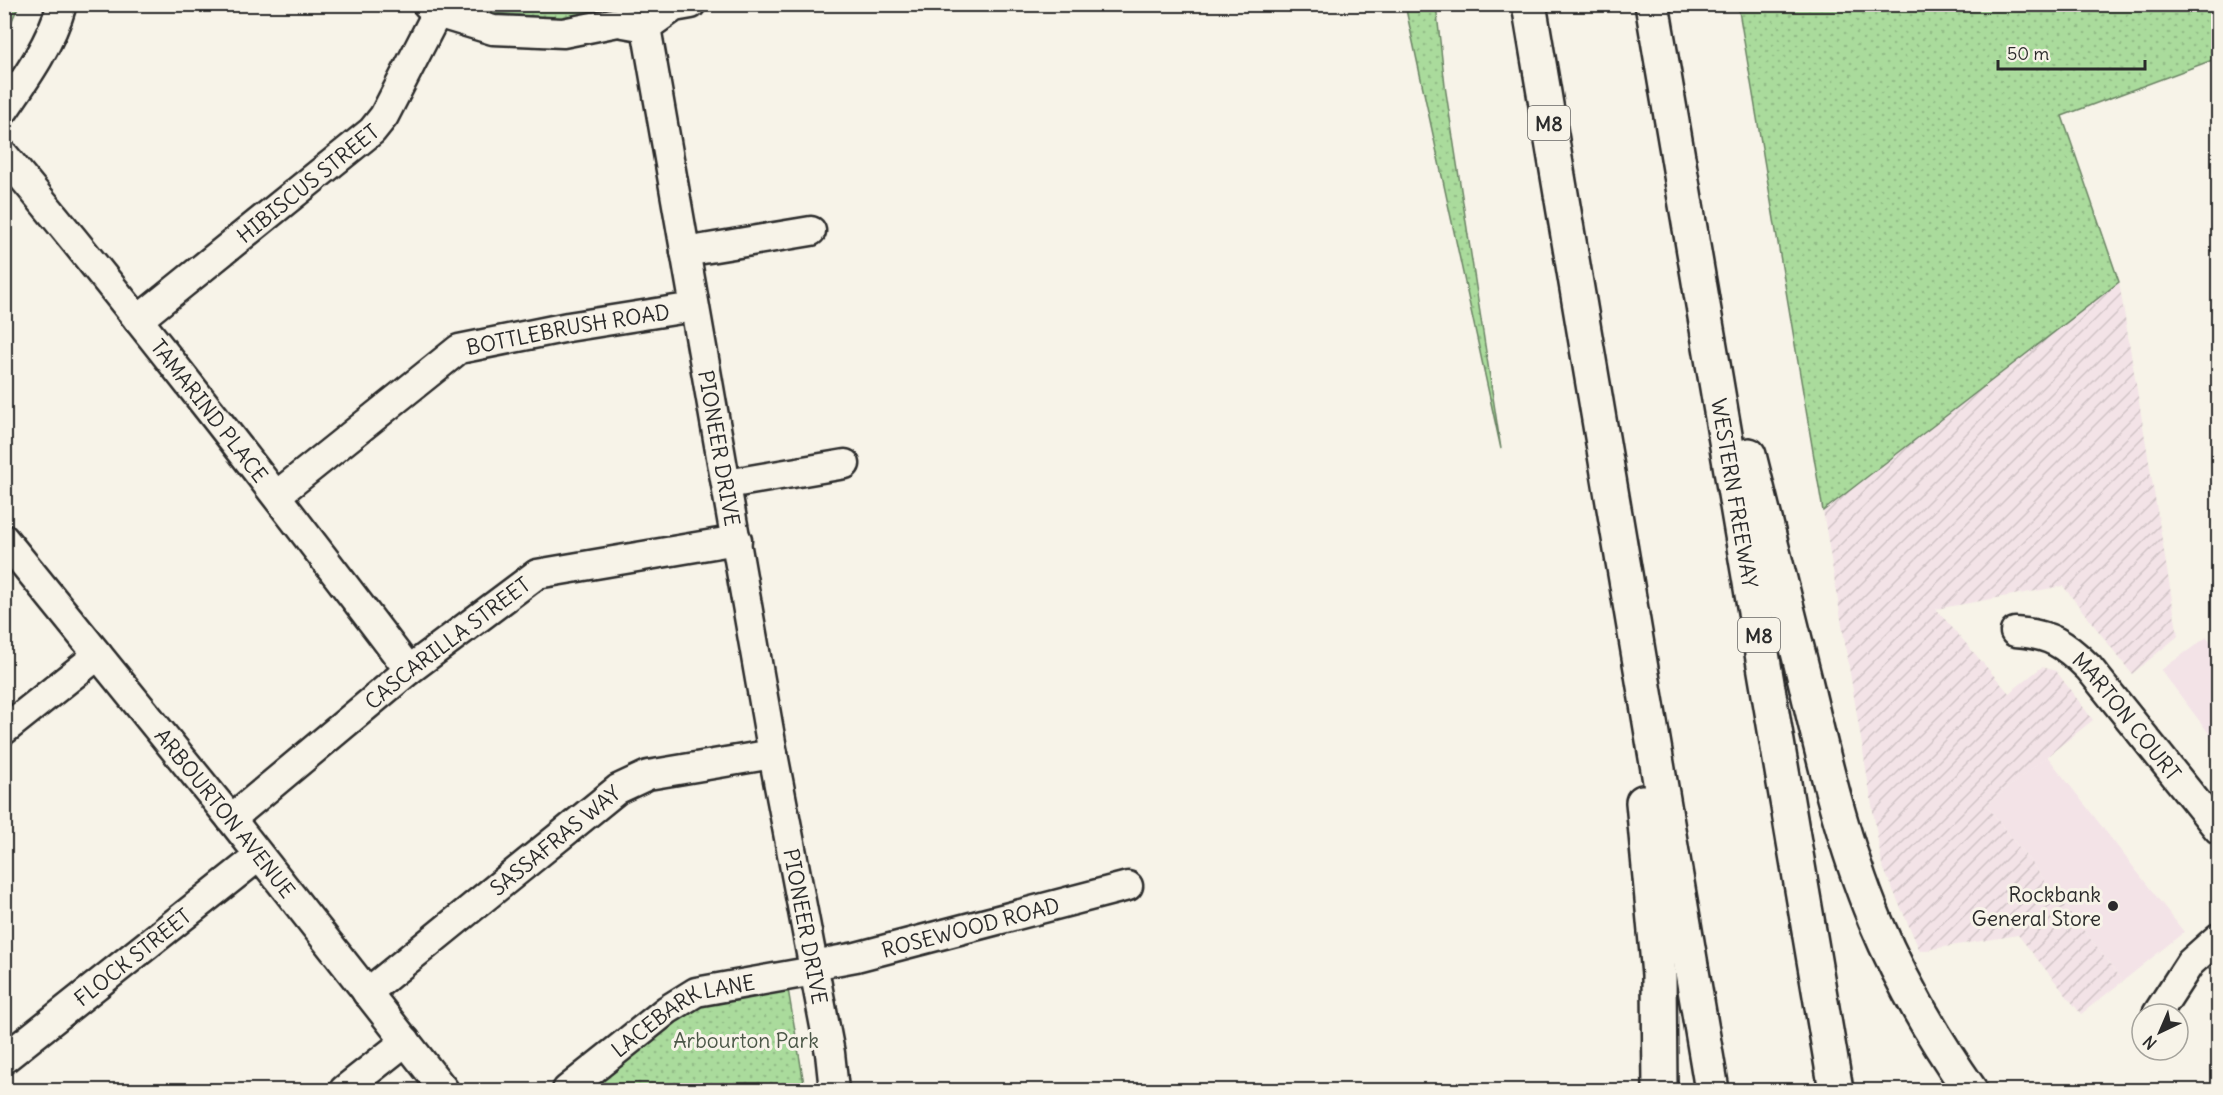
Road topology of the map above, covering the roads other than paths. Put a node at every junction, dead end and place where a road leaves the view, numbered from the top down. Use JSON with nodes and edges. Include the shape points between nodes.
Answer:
{"nodes":[{"id":1,"x":62,"y":4,"type":"edge"},
{"id":2,"x":1529,"y":4,"type":"edge"},
{"id":3,"x":1652,"y":4,"type":"edge"},
{"id":4,"x":432,"y":9,"type":"edge"},
{"id":5,"x":667,"y":12,"type":"edge"},
{"id":6,"x":4,"y":110,"type":"edge"},
{"id":7,"x":4,"y":155,"type":"edge"},
{"id":8,"x":1680,"y":180,"type":"junction"},
{"id":9,"x":811,"y":231,"type":"dead end"},
{"id":10,"x":1569,"y":241,"type":"junction"},
{"id":11,"x":685,"y":252,"type":"junction"},
{"id":12,"x":694,"y":307,"type":"junction"},
{"id":13,"x":138,"y":320,"type":"junction"},
{"id":14,"x":845,"y":464,"type":"dead end"},
{"id":15,"x":727,"y":484,"type":"junction"},
{"id":16,"x":277,"y":495,"type":"junction"},
{"id":17,"x":4,"y":539,"type":"edge"},
{"id":18,"x":737,"y":540,"type":"junction"},
{"id":19,"x":2015,"y":632,"type":"dead end"},
{"id":20,"x":98,"y":655,"type":"junction"},
{"id":21,"x":410,"y":670,"type":"junction"},
{"id":22,"x":4,"y":730,"type":"edge"},
{"id":23,"x":773,"y":754,"type":"junction"},
{"id":24,"x":231,"y":819,"type":"junction"},
{"id":25,"x":2218,"y":830,"type":"edge"},
{"id":26,"x":259,"y":856,"type":"junction"},
{"id":27,"x":1128,"y":886,"type":"dead end"},
{"id":28,"x":2218,"y":938,"type":"edge"},
{"id":29,"x":814,"y":968,"type":"junction"},
{"id":30,"x":367,"y":993,"type":"junction"},
{"id":31,"x":2165,"y":1002,"type":"edge"},
{"id":32,"x":406,"y":1041,"type":"junction"},
{"id":33,"x":4,"y":1059,"type":"edge"},
{"id":34,"x":344,"y":1090,"type":"edge"},
{"id":35,"x":444,"y":1090,"type":"edge"},
{"id":36,"x":567,"y":1090,"type":"edge"},
{"id":37,"x":834,"y":1090,"type":"edge"},
{"id":38,"x":1660,"y":1090,"type":"edge"},
{"id":39,"x":1712,"y":1090,"type":"edge"},
{"id":40,"x":1836,"y":1090,"type":"edge"},
{"id":41,"x":1970,"y":1090,"type":"edge"}],
"edges":[{"from":1,"to":6,"type":"street","via":[[30,74]]},
{"from":2,"to":10,"type":"highway","number":"M8"},
{"from":3,"to":8,"type":"highway","name":"WESTERN FREEWAY","number":"M8"},
{"from":4,"to":5,"type":"street","name":"PIONEER DRIVE","via":[[493,30],[563,33]]},
{"from":4,"to":13,"type":"street","name":"HIBISCUS STREET","via":[[384,116],[372,131]]},
{"from":5,"to":11,"type":"street","name":"PIONEER DRIVE"},
{"from":7,"to":13,"type":"street","name":"TAMARIND PLACE"},
{"from":8,"to":40,"type":"highway","name":"WESTERN FREEWAY","number":"M8"},
{"from":8,"to":41,"type":"highway","via":[[1850,852],[1902,978]]},
{"from":9,"to":11,"type":"street"},
{"from":10,"to":38,"type":"highway","via":[[1639,759],[1659,975]]},
{"from":10,"to":39,"type":"highway","number":"M8"},
{"from":11,"to":12,"type":"street","name":"PIONEER DRIVE"},
{"from":12,"to":15,"type":"street","name":"PIONEER DRIVE"},
{"from":12,"to":16,"type":"street","name":"BOTTLEBRUSH ROAD","via":[[459,349]]},
{"from":13,"to":16,"type":"street","name":"TAMARIND PLACE"},
{"from":14,"to":15,"type":"street"},
{"from":15,"to":18,"type":"street","name":"PIONEER DRIVE"},
{"from":16,"to":21,"type":"street","name":"TAMARIND PLACE"},
{"from":17,"to":20,"type":"street","name":"ARBOURTON AVENUE"},
{"from":18,"to":21,"type":"street","name":"CASCARILLA STREET","via":[[537,574]]},
{"from":18,"to":23,"type":"street","name":"PIONEER DRIVE"},
{"from":19,"to":25,"type":"street","name":"MARTON COURT","via":[[2055,640],[2083,662]]},
{"from":20,"to":22,"type":"street"},
{"from":20,"to":24,"type":"street","name":"ARBOURTON AVENUE"},
{"from":21,"to":24,"type":"street","name":"CASCARILLA STREET"},
{"from":23,"to":29,"type":"street","name":"PIONEER DRIVE"},
{"from":23,"to":30,"type":"street","name":"SASSAFRAS WAY","via":[[648,775],[618,789]]},
{"from":24,"to":26,"type":"street","name":"ARBOURTON AVENUE"},
{"from":26,"to":30,"type":"street","name":"ARBOURTON AVENUE"},
{"from":26,"to":33,"type":"street","name":"FLOCK STREET"},
{"from":27,"to":29,"type":"street","name":"ROSEWOOD ROAD"},
{"from":28,"to":31,"type":"street","via":[[2190,963]]},
{"from":29,"to":36,"type":"street","name":"LACEBARK LANE","via":[[696,992]]},
{"from":29,"to":37,"type":"street","name":"PIONEER DRIVE"},
{"from":30,"to":32,"type":"street","name":"ARBOURTON AVENUE"},
{"from":32,"to":34,"type":"street"},
{"from":32,"to":35,"type":"street","name":"ARBOURTON AVENUE"}]}
